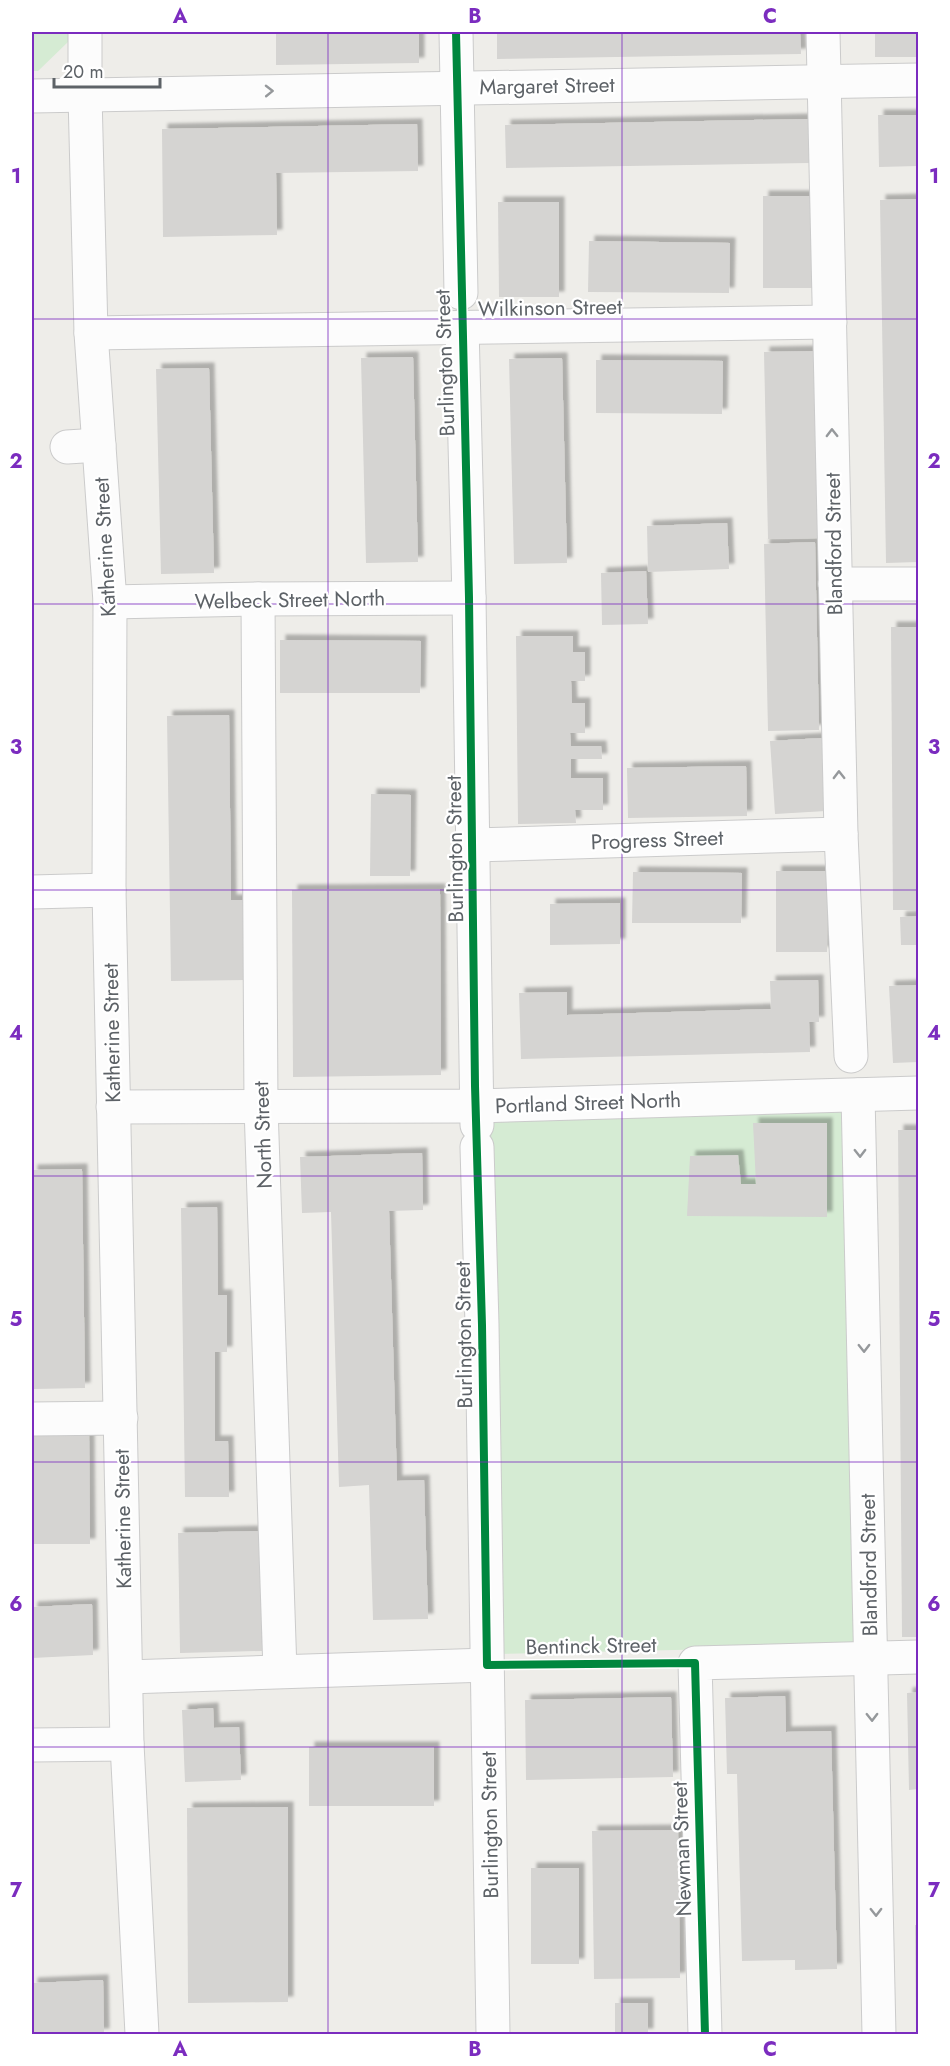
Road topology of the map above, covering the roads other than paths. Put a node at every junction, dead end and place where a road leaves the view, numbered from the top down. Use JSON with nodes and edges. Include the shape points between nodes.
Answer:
{"nodes":[{"id":1,"x":86,"y":32,"type":"edge"},
{"id":2,"x":456,"y":32,"type":"edge"},
{"id":3,"x":823,"y":32,"type":"edge"},
{"id":4,"x":918,"y":80,"type":"edge"},
{"id":5,"x":824,"y":81,"type":"junction"},
{"id":6,"x":457,"y":88,"type":"junction"},
{"id":7,"x":85,"y":95,"type":"junction"},
{"id":8,"x":32,"y":96,"type":"edge"},
{"id":9,"x":461,"y":293,"type":"dead end"},
{"id":10,"x":830,"y":322,"type":"junction"},
{"id":11,"x":462,"y":327,"type":"junction"},
{"id":12,"x":91,"y":333,"type":"junction"},
{"id":13,"x":835,"y":584,"type":"junction"},
{"id":14,"x":918,"y":584,"type":"edge"},
{"id":15,"x":469,"y":598,"type":"junction"},
{"id":16,"x":258,"y":599,"type":"junction"},
{"id":17,"x":110,"y":602,"type":"junction"},
{"id":18,"x":841,"y":834,"type":"junction"},
{"id":19,"x":473,"y":845,"type":"junction"},
{"id":20,"x":109,"y":890,"type":"junction"},
{"id":21,"x":32,"y":892,"type":"edge"},
{"id":22,"x":851,"y":1056,"type":"dead end"},
{"id":23,"x":918,"y":1093,"type":"edge"},
{"id":24,"x":858,"y":1095,"type":"junction"},
{"id":25,"x":113,"y":1107,"type":"junction"},
{"id":26,"x":261,"y":1107,"type":"junction"},
{"id":27,"x":477,"y":1126,"type":"junction"},
{"id":28,"x":121,"y":1418,"type":"junction"},
{"id":29,"x":32,"y":1419,"type":"edge"},
{"id":30,"x":918,"y":1657,"type":"edge"},
{"id":31,"x":871,"y":1658,"type":"junction"},
{"id":32,"x":487,"y":1665,"type":"junction"},
{"id":33,"x":280,"y":1671,"type":"junction"},
{"id":34,"x":127,"y":1677,"type":"junction"},
{"id":35,"x":128,"y":1744,"type":"junction"},
{"id":36,"x":32,"y":1745,"type":"edge"},
{"id":37,"x":142,"y":2034,"type":"edge"},
{"id":38,"x":494,"y":2034,"type":"edge"},
{"id":39,"x":705,"y":2034,"type":"edge"},
{"id":40,"x":879,"y":2034,"type":"edge"}],
"edges":[{"from":1,"to":7,"type":"street","name":"Katherine Street"},
{"from":2,"to":6,"type":"street","name":"Burlington Street"},
{"from":3,"to":5,"type":"street","name":"Blandford Street"},
{"from":4,"to":5,"type":"street","name":"Margaret Street"},
{"from":5,"to":6,"type":"street","name":"Margaret Street"},
{"from":5,"to":10,"type":"street","name":"Blandford Street"},
{"from":7,"to":6,"type":"street","name":"Margaret Street","one_way":true},
{"from":6,"to":9,"type":"street","name":"Burlington Street"},
{"from":7,"to":8,"type":"street","name":"Margaret Street"},
{"from":7,"to":12,"type":"street","name":"Katherine Street"},
{"from":10,"to":11,"type":"street","name":"Wilkinson Street"},
{"from":13,"to":10,"type":"street","name":"Blandford Street","one_way":true},
{"from":11,"to":12,"type":"street","name":"Wilkinson Street"},
{"from":11,"to":15,"type":"street","name":"Burlington Street"},
{"from":12,"to":17,"type":"street","name":"Katherine Street","via":[[83,446]]},
{"from":13,"to":14,"type":"street"},
{"from":18,"to":13,"type":"street","name":"Blandford Street","one_way":true},
{"from":15,"to":16,"type":"street","name":"Welbeck Street North"},
{"from":15,"to":19,"type":"street","name":"Burlington Street"},
{"from":16,"to":17,"type":"street","name":"Welbeck Street North"},
{"from":16,"to":26,"type":"street","name":"North Street"},
{"from":17,"to":20,"type":"street","name":"Katherine Street"},
{"from":18,"to":19,"type":"street","name":"Progress Street"},
{"from":18,"to":22,"type":"street","name":"Blandford Street"},
{"from":19,"to":27,"type":"street","name":"Burlington Street"},
{"from":20,"to":21,"type":"street"},
{"from":20,"to":25,"type":"street","name":"Katherine Street"},
{"from":23,"to":24,"type":"street","name":"Portland Street North"},
{"from":24,"to":27,"type":"street","name":"Portland Street North"},
{"from":24,"to":31,"type":"street","name":"Blandford Street","one_way":true},
{"from":25,"to":26,"type":"street","name":"Portland Street North"},
{"from":25,"to":28,"type":"street","name":"Katherine Street"},
{"from":26,"to":27,"type":"street","name":"Portland Street North"},
{"from":26,"to":33,"type":"street","name":"North Street"},
{"from":27,"to":32,"type":"street","name":"Burlington Street"},
{"from":28,"to":29,"type":"street"},
{"from":28,"to":34,"type":"street","name":"Katherine Street"},
{"from":30,"to":31,"type":"street"},
{"from":31,"to":39,"type":"street","name":"Newman Street","via":[[695,1663]]},
{"from":31,"to":40,"type":"street","name":"Blandford Street","one_way":true},
{"from":32,"to":33,"type":"street"},
{"from":32,"to":38,"type":"street","name":"Burlington Street"},
{"from":33,"to":34,"type":"street"},
{"from":34,"to":35,"type":"street","name":"Katherine Street"},
{"from":35,"to":36,"type":"street"},
{"from":35,"to":37,"type":"street","name":"Katherine Street"}]}
